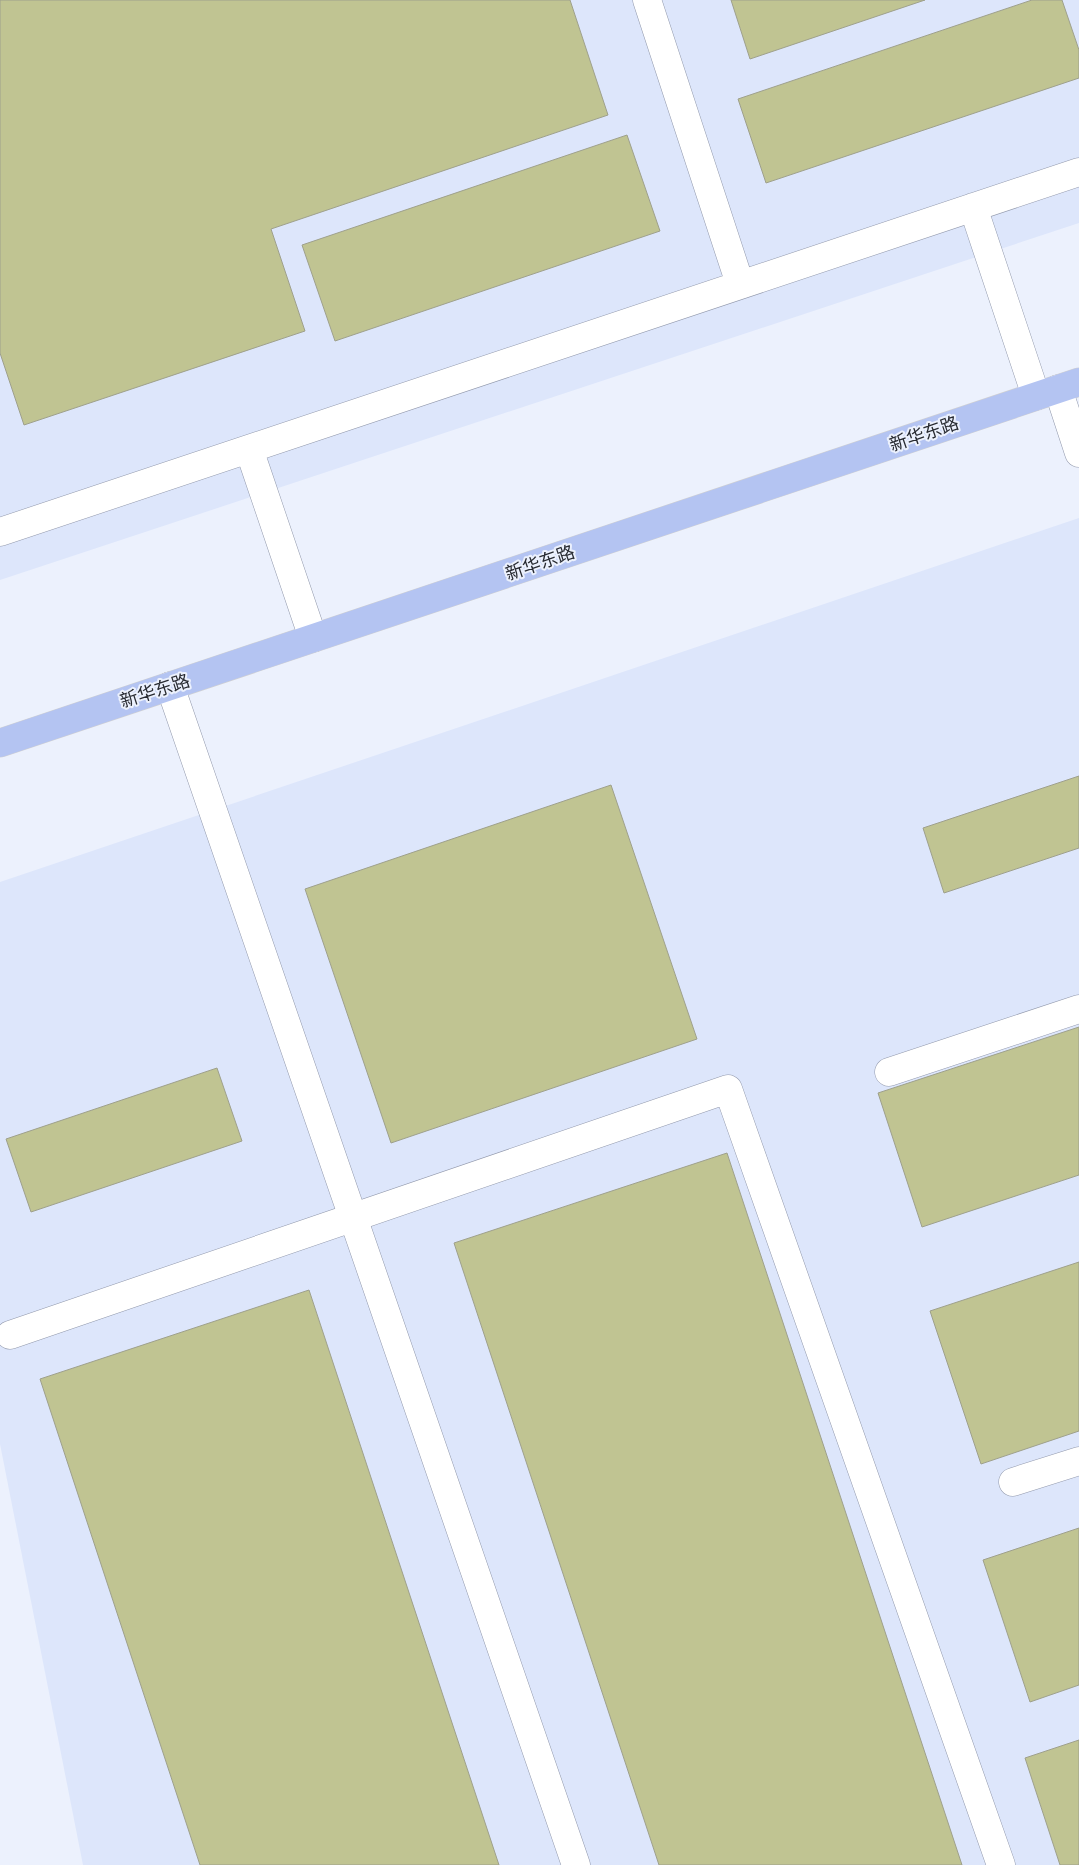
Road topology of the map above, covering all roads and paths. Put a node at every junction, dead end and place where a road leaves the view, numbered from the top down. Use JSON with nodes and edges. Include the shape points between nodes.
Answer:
{"nodes":[{"id":1,"x":647,"y":0,"type":"edge"},
{"id":2,"x":1079,"y":172,"type":"edge"},
{"id":3,"x":973,"y":207,"type":"junction"},
{"id":4,"x":740,"y":284,"type":"junction"},
{"id":5,"x":1058,"y":389,"type":"edge"},
{"id":6,"x":250,"y":448,"type":"junction"},
{"id":7,"x":1079,"y":453,"type":"edge"},
{"id":8,"x":0,"y":532,"type":"edge"},
{"id":9,"x":314,"y":638,"type":"junction"},
{"id":10,"x":170,"y":686,"type":"junction"},
{"id":11,"x":0,"y":743,"type":"edge"},
{"id":12,"x":1079,"y":1009,"type":"edge"},
{"id":13,"x":889,"y":1072,"type":"dead end"},
{"id":14,"x":353,"y":1218,"type":"junction"},
{"id":15,"x":10,"y":1335,"type":"dead end"},
{"id":16,"x":1079,"y":1461,"type":"edge"},
{"id":17,"x":1013,"y":1482,"type":"dead end"},
{"id":18,"x":576,"y":1865,"type":"edge"},
{"id":19,"x":1001,"y":1865,"type":"edge"}],
"edges":[{"from":1,"to":4,"type":"lane"},
{"from":2,"to":3,"type":"lane"},
{"from":3,"to":4,"type":"lane"},
{"from":3,"to":5,"type":"lane"},
{"from":4,"to":6,"type":"lane"},
{"from":5,"to":7,"type":"lane"},
{"from":5,"to":9,"type":"main road","name":"新华东路"},
{"from":6,"to":8,"type":"lane"},
{"from":6,"to":9,"type":"lane"},
{"from":9,"to":10,"type":"main road","name":"新华东路"},
{"from":10,"to":11,"type":"main road","name":"新华东路"},
{"from":10,"to":14,"type":"lane"},
{"from":12,"to":13,"type":"lane"},
{"from":14,"to":15,"type":"lane"},
{"from":14,"to":18,"type":"lane"},
{"from":14,"to":19,"type":"lane","via":[[728,1089]]},
{"from":16,"to":17,"type":"lane"}]}
